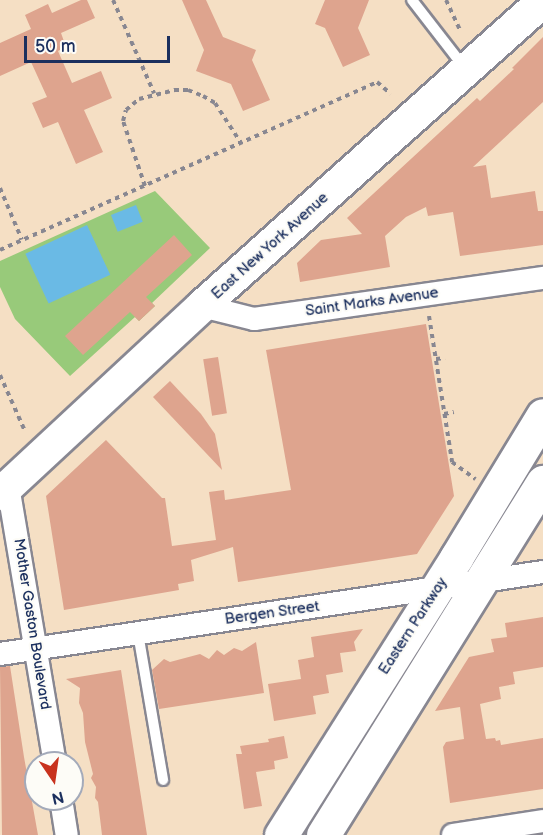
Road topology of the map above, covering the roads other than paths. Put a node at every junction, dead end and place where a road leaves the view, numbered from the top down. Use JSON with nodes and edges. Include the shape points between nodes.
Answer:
{"nodes":[{"id":1,"x":412,"y":0,"type":"edge"},
{"id":2,"x":543,"y":1,"type":"edge"},
{"id":3,"x":466,"y":70,"type":"junction"},
{"id":4,"x":543,"y":279,"type":"edge"},
{"id":5,"x":202,"y":306,"type":"junction"},
{"id":6,"x":543,"y":415,"type":"edge"},
{"id":7,"x":543,"y":482,"type":"edge"},
{"id":8,"x":4,"y":490,"type":"edge"},
{"id":9,"x":543,"y":572,"type":"edge"},
{"id":10,"x":482,"y":582,"type":"junction"},
{"id":11,"x":437,"y":589,"type":"junction"},
{"id":12,"x":138,"y":633,"type":"junction"},
{"id":13,"x":37,"y":649,"type":"junction"},
{"id":14,"x":0,"y":654,"type":"edge"},
{"id":15,"x":53,"y":751,"type":"edge"},
{"id":16,"x":163,"y":780,"type":"dead end"},
{"id":17,"x":63,"y":811,"type":"edge"},
{"id":18,"x":543,"y":821,"type":"edge"},
{"id":19,"x":67,"y":835,"type":"edge"},
{"id":20,"x":281,"y":835,"type":"edge"},
{"id":21,"x":323,"y":835,"type":"edge"},
{"id":22,"x":453,"y":835,"type":"edge"}],
"edges":[{"from":1,"to":3,"type":"lane"},
{"from":2,"to":3,"type":"main road","name":"East New York Avenue"},
{"from":3,"to":5,"type":"main road","name":"East New York Avenue"},
{"from":4,"to":5,"type":"street","name":"Saint Marks Avenue","via":[[254,319]]},
{"from":5,"to":8,"type":"main road","name":"East New York Avenue"},
{"from":6,"to":11,"type":"main road","name":"Eastern Parkway"},
{"from":7,"to":10,"type":"main road"},
{"from":8,"to":13,"type":"street","name":"Mother Gaston Boulevard"},
{"from":9,"to":10,"type":"street","name":"Bergen Street"},
{"from":10,"to":11,"type":"street","name":"Bergen Street"},
{"from":10,"to":21,"type":"main road"},
{"from":11,"to":12,"type":"street","name":"Bergen Street"},
{"from":11,"to":20,"type":"main road","name":"Eastern Parkway"},
{"from":12,"to":13,"type":"street","name":"Bergen Street"},
{"from":12,"to":16,"type":"lane"},
{"from":13,"to":14,"type":"street","name":"Bergen Street"},
{"from":13,"to":15,"type":"street","name":"Mother Gaston Boulevard"},
{"from":17,"to":19,"type":"street"},
{"from":18,"to":22,"type":"street"}]}
